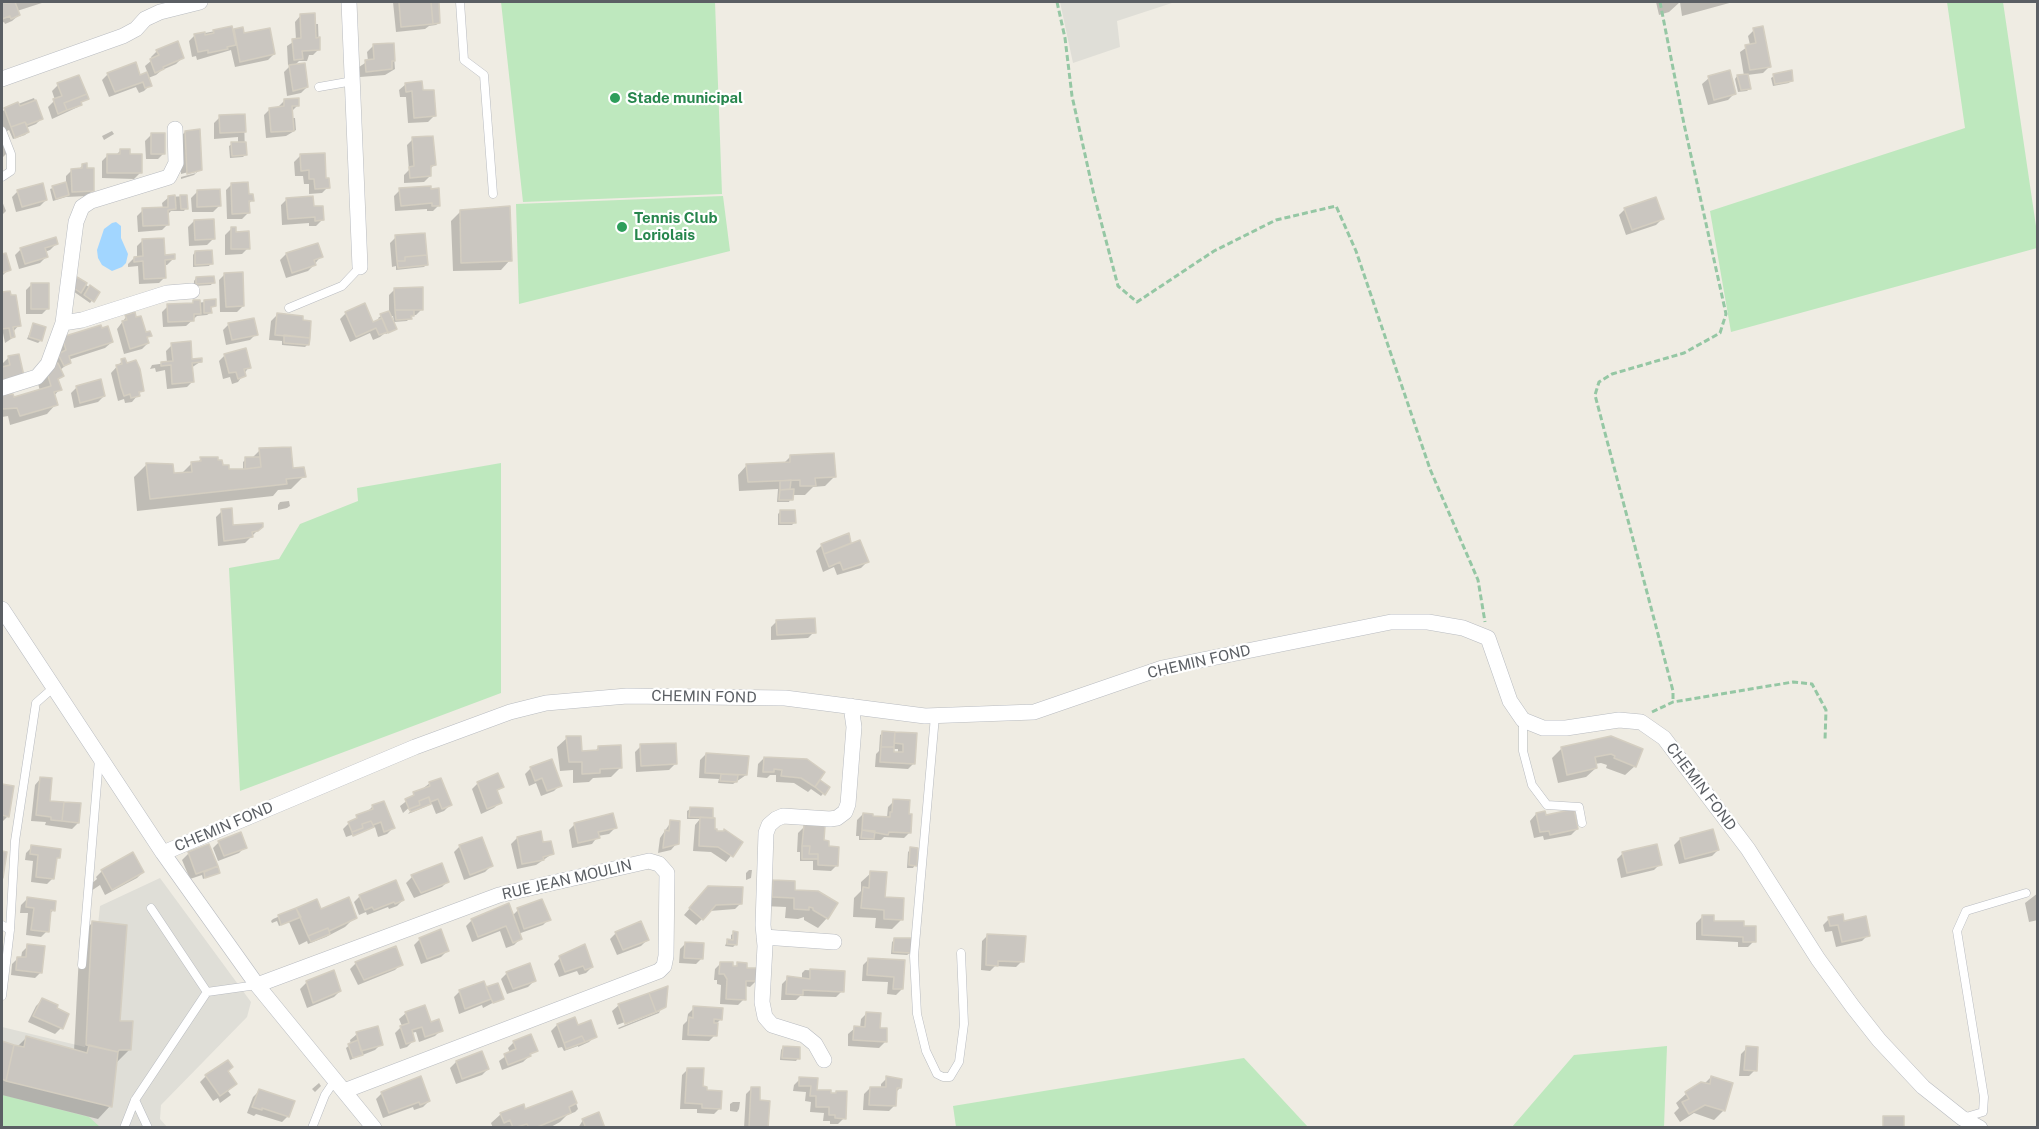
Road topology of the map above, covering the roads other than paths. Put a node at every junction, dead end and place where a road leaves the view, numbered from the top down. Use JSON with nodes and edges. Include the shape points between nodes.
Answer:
{"nodes":[{"id":1,"x":200,"y":2,"type":"edge"},
{"id":2,"x":349,"y":2,"type":"edge"},
{"id":3,"x":460,"y":2,"type":"edge"},
{"id":4,"x":2,"y":79,"type":"edge"},
{"id":5,"x":353,"y":81,"type":"junction"},
{"id":6,"x":319,"y":87,"type":"dead end"},
{"id":7,"x":175,"y":129,"type":"dead end"},
{"id":8,"x":2,"y":131,"type":"edge"},
{"id":9,"x":2,"y":177,"type":"edge"},
{"id":10,"x":493,"y":194,"type":"dead end"},
{"id":11,"x":360,"y":267,"type":"joint"},
{"id":12,"x":192,"y":291,"type":"dead end"},
{"id":13,"x":289,"y":308,"type":"dead end"},
{"id":14,"x":63,"y":323,"type":"junction"},
{"id":15,"x":2,"y":388,"type":"edge"},
{"id":16,"x":2,"y":609,"type":"edge"},
{"id":17,"x":53,"y":688,"type":"junction"},
{"id":18,"x":851,"y":706,"type":"junction"},
{"id":19,"x":935,"y":716,"type":"junction"},
{"id":20,"x":1523,"y":720,"type":"junction"},
{"id":21,"x":99,"y":758,"type":"junction"},
{"id":22,"x":1582,"y":823,"type":"dead end"},
{"id":23,"x":163,"y":853,"type":"junction"},
{"id":24,"x":2026,"y":893,"type":"dead end"},
{"id":25,"x":151,"y":908,"type":"dead end"},
{"id":26,"x":2,"y":925,"type":"edge"},
{"id":27,"x":10,"y":930,"type":"junction"},
{"id":28,"x":764,"y":937,"type":"junction"},
{"id":29,"x":834,"y":942,"type":"dead end"},
{"id":30,"x":961,"y":953,"type":"dead end"},
{"id":31,"x":82,"y":965,"type":"dead end"},
{"id":32,"x":257,"y":985,"type":"junction"},
{"id":33,"x":207,"y":992,"type":"junction"},
{"id":34,"x":2,"y":996,"type":"edge"},
{"id":35,"x":824,"y":1060,"type":"dead end"},
{"id":36,"x":340,"y":1086,"type":"junction"},
{"id":37,"x":135,"y":1100,"type":"junction"},
{"id":38,"x":1962,"y":1118,"type":"junction"},
{"id":39,"x":124,"y":1128,"type":"edge"},
{"id":40,"x":148,"y":1128,"type":"edge"},
{"id":41,"x":312,"y":1128,"type":"edge"},
{"id":42,"x":374,"y":1128,"type":"edge"},
{"id":43,"x":1980,"y":1128,"type":"edge"}],
"edges":[{"from":1,"to":4,"type":"street","via":[[160,12],[123,36]]},
{"from":2,"to":5,"type":"street"},
{"from":3,"to":10,"type":"lane","via":[[464,60],[484,75]]},
{"from":5,"to":6,"type":"lane"},
{"from":5,"to":11,"type":"street"},
{"from":7,"to":14,"type":"street","via":[[176,163],[169,177],[91,201],[78,212]]},
{"from":8,"to":9,"type":"lane","via":[[11,154],[11,171]]},
{"from":11,"to":13,"type":"lane","via":[[342,286]]},
{"from":12,"to":14,"type":"street","via":[[167,292]]},
{"from":14,"to":15,"type":"street","via":[[48,364],[37,376]]},
{"from":16,"to":17,"type":"street"},
{"from":17,"to":21,"type":"street"},
{"from":17,"to":27,"type":"lane","via":[[36,703],[15,841]]},
{"from":18,"to":19,"type":"street","name":"CHEMIN FOND"},
{"from":18,"to":23,"type":"street","name":"CHEMIN FOND","via":[[784,698],[627,696],[546,703],[415,747]]},
{"from":18,"to":28,"type":"street","via":[[854,727],[845,812],[830,819],[783,816],[769,825]]},
{"from":19,"to":20,"type":"street","name":"CHEMIN FOND","via":[[1034,712],[1162,668],[1391,622],[1428,622],[1463,628],[1488,638],[1510,700]]},
{"from":19,"to":30,"type":"lane","via":[[914,956],[917,1014],[926,1051],[937,1074],[944,1077],[954,1072],[962,1043]]},
{"from":20,"to":22,"type":"lane","via":[[1523,751],[1532,784],[1547,805],[1579,807]]},
{"from":20,"to":38,"type":"street","name":"CHEMIN FOND","via":[[1543,728],[1619,720],[1641,722],[1664,738],[1741,839],[1852,1007],[1923,1087]]},
{"from":21,"to":23,"type":"street"},
{"from":21,"to":31,"type":"lane"},
{"from":23,"to":32,"type":"street"},
{"from":24,"to":38,"type":"lane","via":[[1966,911],[1957,931],[1984,1097],[1983,1112]]},
{"from":25,"to":33,"type":"lane"},
{"from":26,"to":27,"type":"lane"},
{"from":27,"to":34,"type":"lane"},
{"from":28,"to":29,"type":"street"},
{"from":28,"to":35,"type":"street","via":[[765,1017],[772,1025],[804,1035]]},
{"from":32,"to":33,"type":"lane"},
{"from":32,"to":36,"type":"street"},
{"from":32,"to":36,"type":"street","name":"RUE JEAN MOULIN","via":[[499,895],[649,861],[659,864],[667,873],[666,956],[659,971]]},
{"from":33,"to":37,"type":"lane"},
{"from":36,"to":41,"type":"lane","via":[[325,1095]]},
{"from":36,"to":42,"type":"street"},
{"from":37,"to":39,"type":"lane"},
{"from":37,"to":40,"type":"lane"},
{"from":38,"to":43,"type":"street","name":"CHEMIN FOND"}]}
